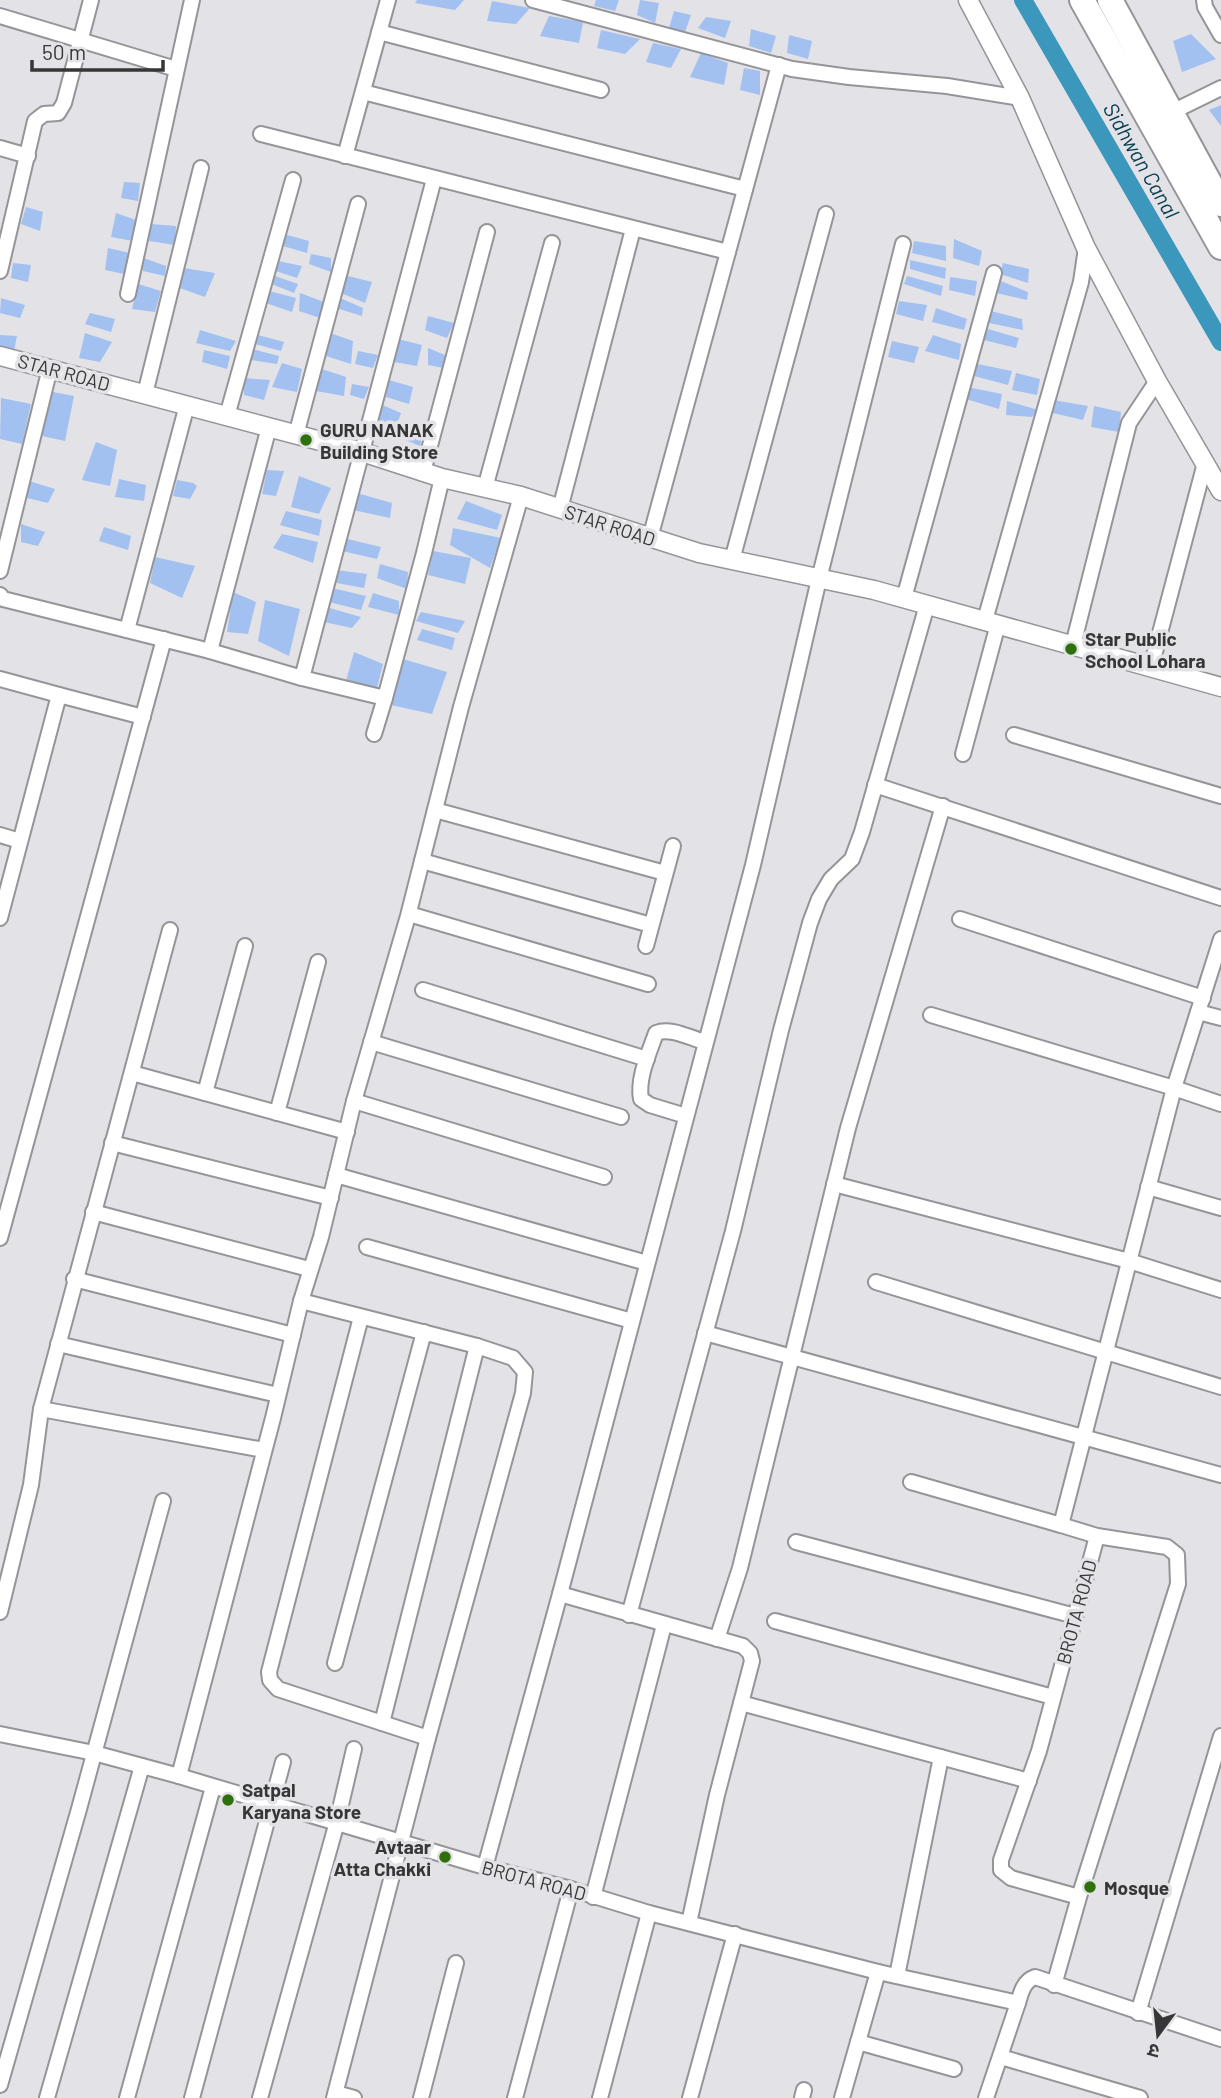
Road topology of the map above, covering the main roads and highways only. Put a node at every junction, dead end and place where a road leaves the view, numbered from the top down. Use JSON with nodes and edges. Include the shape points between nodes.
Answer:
{"nodes":[{"id":1,"x":1082,"y":0,"type":"edge"},
{"id":2,"x":1110,"y":0,"type":"edge"},
{"id":3,"x":1221,"y":204,"type":"edge"},
{"id":4,"x":1221,"y":247,"type":"edge"}],
"edges":[{"from":1,"to":4,"type":"highway"},
{"from":2,"to":3,"type":"highway"}]}
